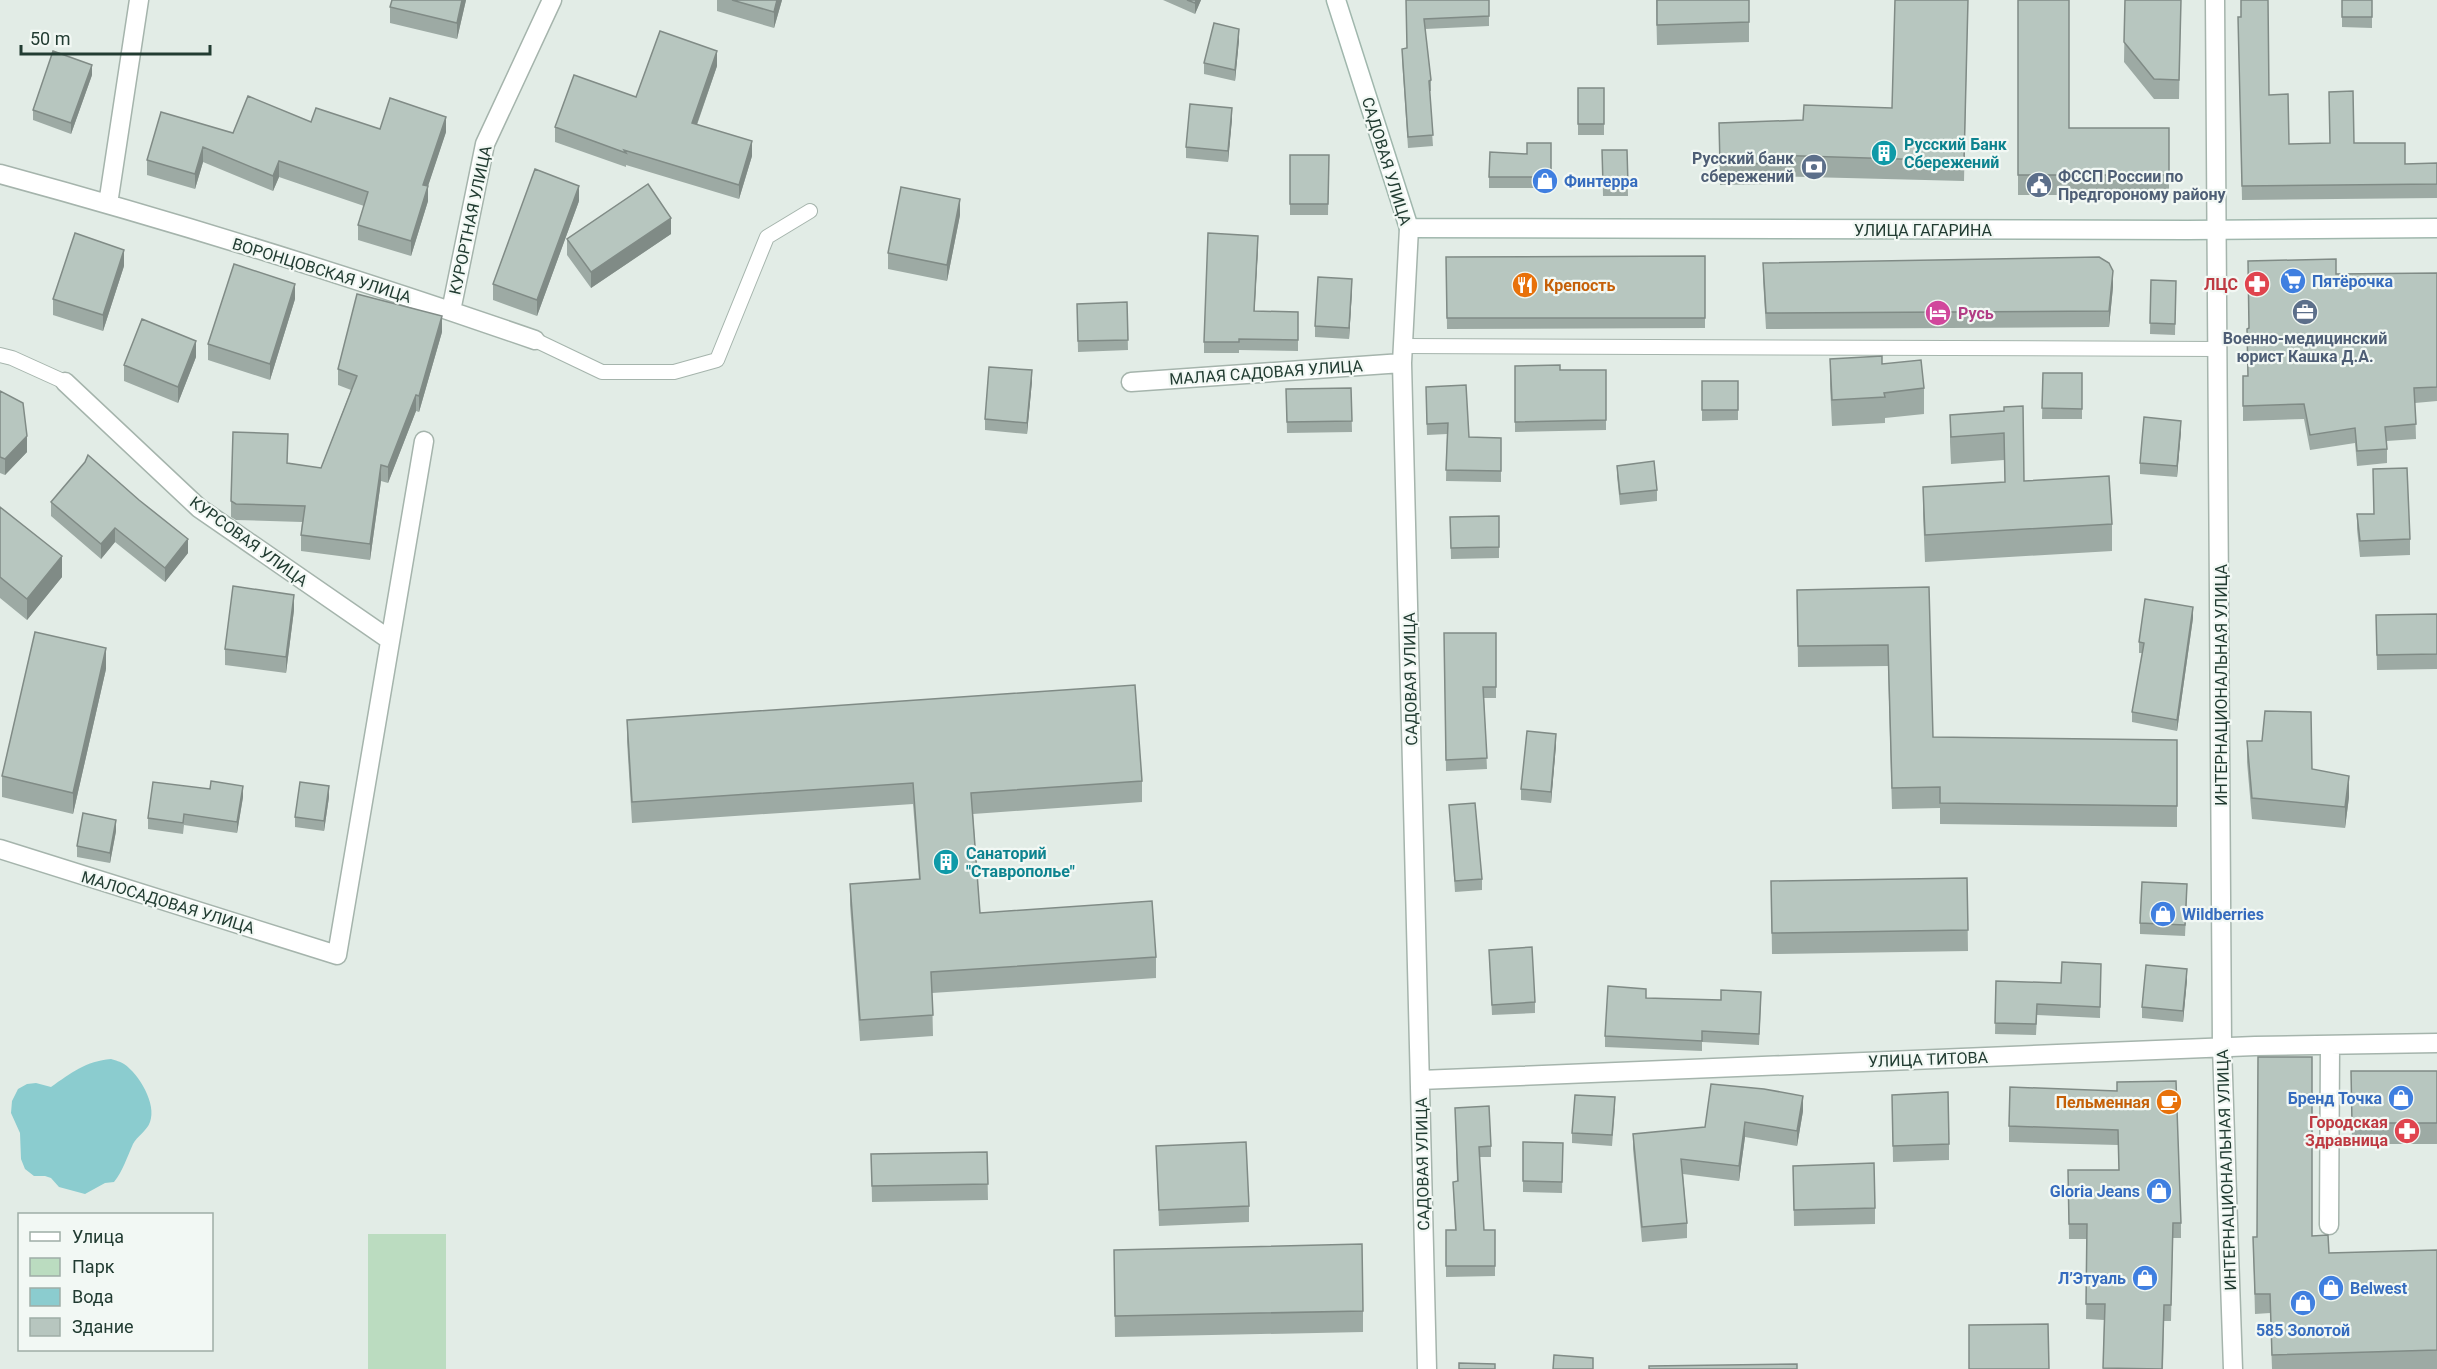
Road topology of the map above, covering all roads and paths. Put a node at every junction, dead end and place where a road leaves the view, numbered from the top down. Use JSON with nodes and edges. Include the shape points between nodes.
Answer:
{"nodes":[{"id":1,"x":139,"y":0,"type":"edge"},
{"id":2,"x":552,"y":0,"type":"edge"},
{"id":3,"x":1336,"y":0,"type":"edge"},
{"id":4,"x":2215,"y":0,"type":"edge"},
{"id":5,"x":0,"y":174,"type":"edge"},
{"id":6,"x":108,"y":204,"type":"junction"},
{"id":7,"x":810,"y":211,"type":"dead end"},
{"id":8,"x":1409,"y":228,"type":"junction"},
{"id":9,"x":2437,"y":228,"type":"edge"},
{"id":10,"x":2217,"y":230,"type":"junction"},
{"id":11,"x":451,"y":311,"type":"junction"},
{"id":12,"x":535,"y":340,"type":"joint"},
{"id":13,"x":2218,"y":349,"type":"junction"},
{"id":14,"x":1402,"y":354,"type":"junction"},
{"id":15,"x":0,"y":355,"type":"edge"},
{"id":16,"x":64,"y":382,"type":"joint"},
{"id":17,"x":1131,"y":382,"type":"dead end"},
{"id":18,"x":424,"y":441,"type":"dead end"},
{"id":19,"x":390,"y":640,"type":"junction"},
{"id":20,"x":0,"y":849,"type":"edge"},
{"id":21,"x":2437,"y":1043,"type":"edge"},
{"id":22,"x":2330,"y":1046,"type":"junction"},
{"id":23,"x":2222,"y":1047,"type":"junction"},
{"id":24,"x":1420,"y":1080,"type":"junction"},
{"id":25,"x":2328,"y":1225,"type":"dead end"},
{"id":26,"x":1427,"y":1369,"type":"edge"},
{"id":27,"x":2233,"y":1369,"type":"edge"}],
"edges":[{"from":1,"to":6,"type":"street"},
{"from":2,"to":11,"type":"street","name":"КУРОРТНАЯ УЛИЦА","via":[[485,144]]},
{"from":3,"to":8,"type":"street","name":"САДОВАЯ УЛИЦА"},
{"from":4,"to":10,"type":"street","name":"ИНТЕРНАЦИОНАЛЬНАЯ УЛИЦА"},
{"from":5,"to":6,"type":"street","name":"ВОРОНЦОВСКАЯ УЛИЦА"},
{"from":6,"to":11,"type":"street","name":"ВОРОНЦОВСКАЯ УЛИЦА"},
{"from":7,"to":12,"type":"lane","via":[[767,237],[717,360],[674,372],[602,372]]},
{"from":8,"to":10,"type":"street","name":"УЛИЦА ГАГАРИНА"},
{"from":8,"to":14,"type":"street","name":"САДОВАЯ УЛИЦА"},
{"from":9,"to":10,"type":"street","name":"УЛИЦА ГАГАРИНА"},
{"from":10,"to":13,"type":"street","name":"ИНТЕРНАЦИОНАЛЬНАЯ УЛИЦА"},
{"from":11,"to":12,"type":"street","name":"ВОРОНЦОВСКАЯ УЛИЦА"},
{"from":13,"to":14,"type":"lane"},
{"from":13,"to":23,"type":"street","name":"ИНТЕРНАЦИОНАЛЬНАЯ УЛИЦА"},
{"from":14,"to":17,"type":"street","name":"МАЛАЯ САДОВАЯ УЛИЦА"},
{"from":14,"to":24,"type":"street","name":"САДОВАЯ УЛИЦА"},
{"from":15,"to":16,"type":"lane"},
{"from":16,"to":19,"type":"street","name":"КУРСОВАЯ УЛИЦА","via":[[199,508]]},
{"from":18,"to":19,"type":"street"},
{"from":19,"to":20,"type":"street","name":"МАЛОСАДОВАЯ УЛИЦА","via":[[337,955]]},
{"from":21,"to":22,"type":"street","name":"УЛИЦА ТИТОВА"},
{"from":22,"to":23,"type":"street","name":"УЛИЦА ТИТОВА"},
{"from":22,"to":25,"type":"street"},
{"from":23,"to":24,"type":"street","name":"УЛИЦА ТИТОВА"},
{"from":23,"to":27,"type":"street","name":"ИНТЕРНАЦИОНАЛЬНАЯ УЛИЦА"},
{"from":24,"to":26,"type":"street","name":"САДОВАЯ УЛИЦА"}]}
